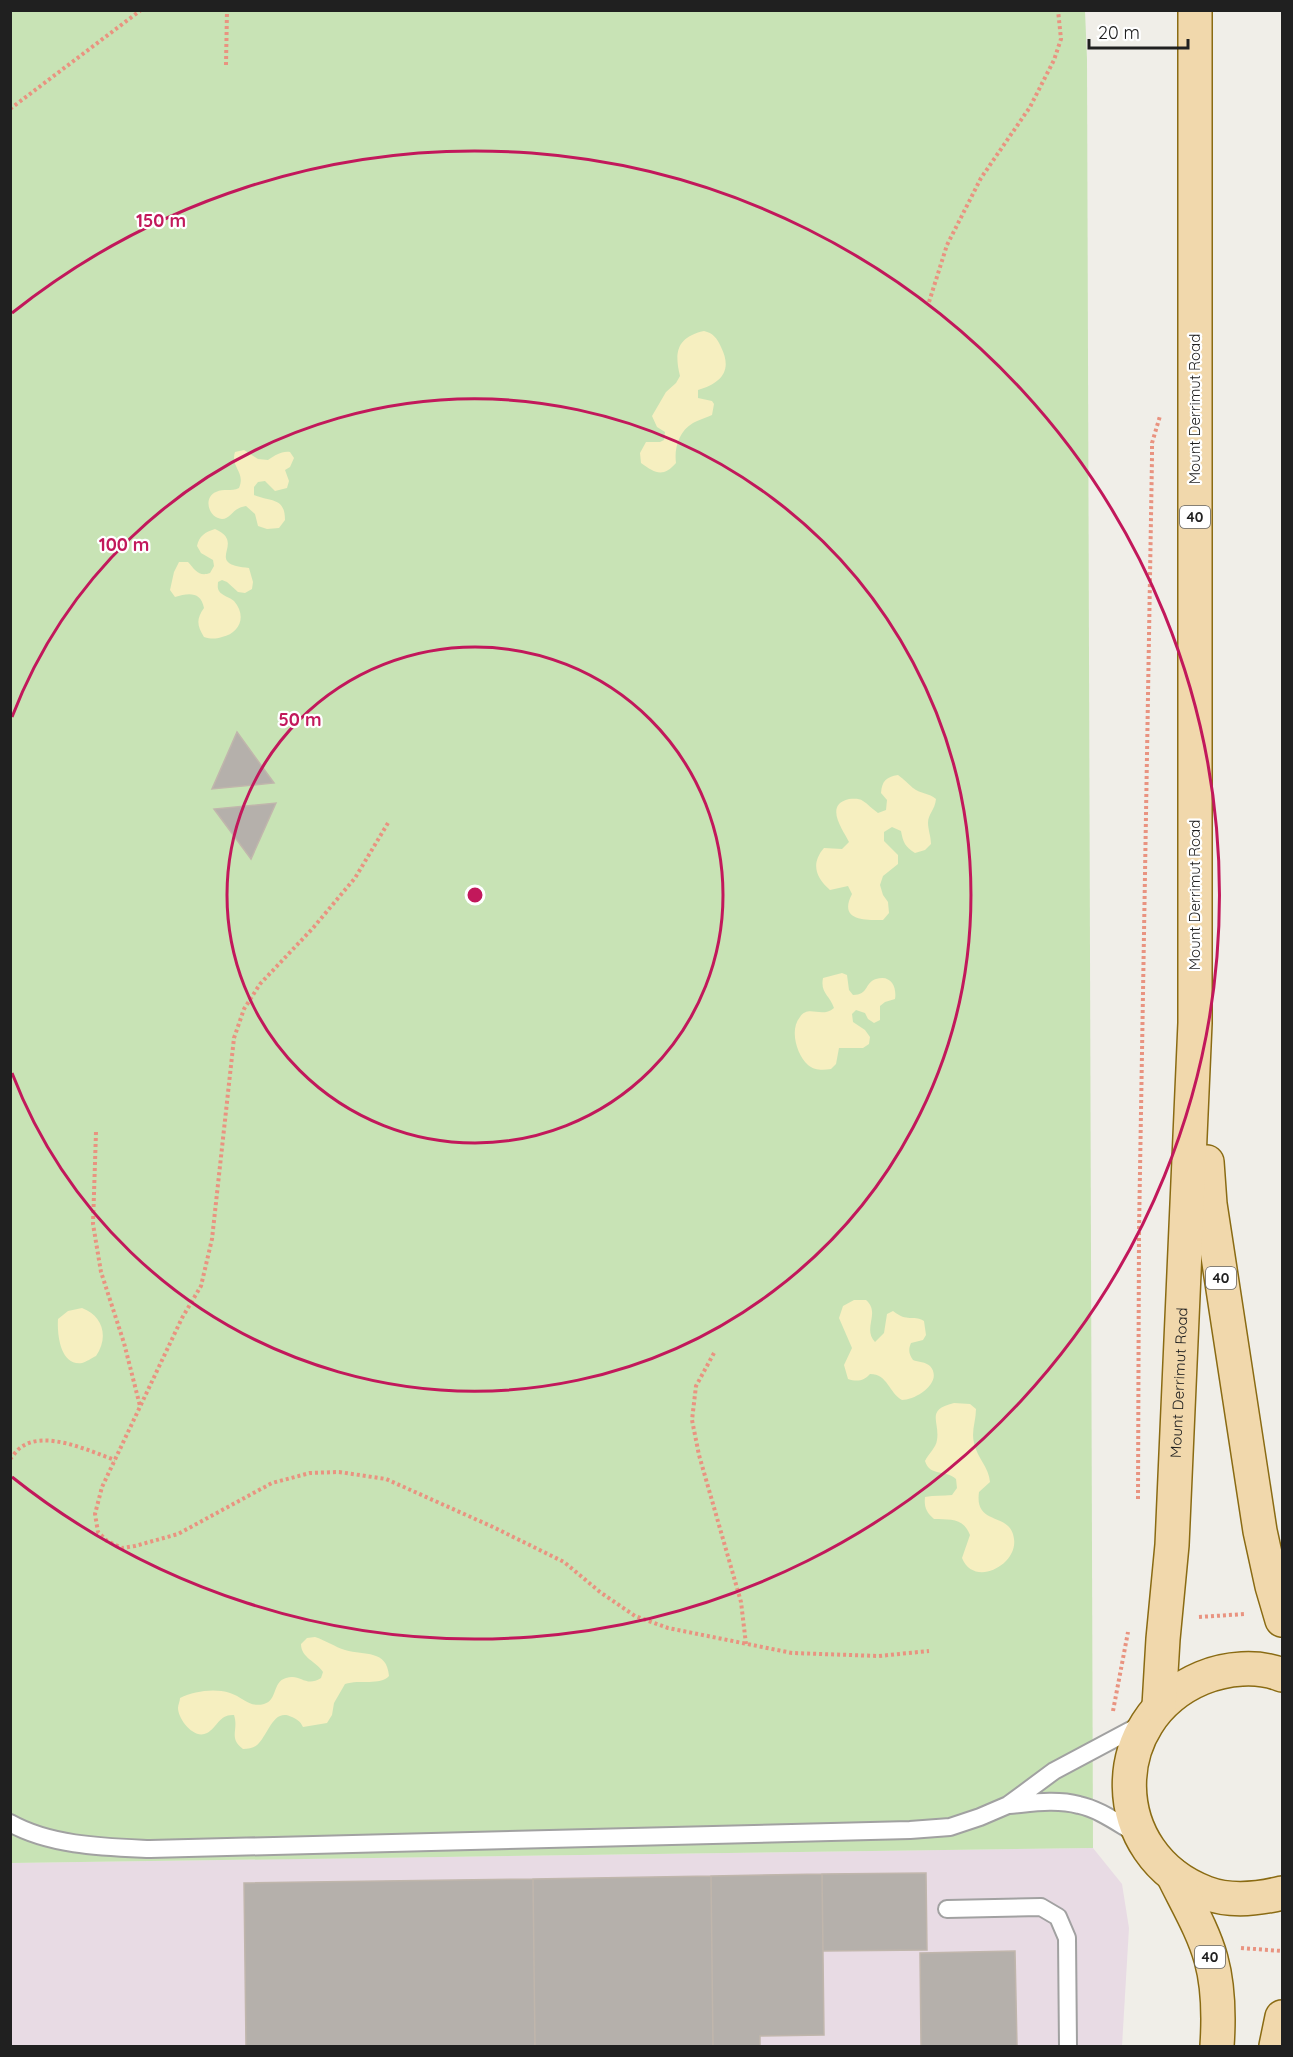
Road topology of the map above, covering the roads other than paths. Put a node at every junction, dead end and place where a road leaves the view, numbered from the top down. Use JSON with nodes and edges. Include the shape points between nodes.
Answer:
{"nodes":[{"id":1,"x":1195,"y":10,"type":"edge"},
{"id":2,"x":1195,"y":1023,"type":"junction"},
{"id":3,"x":1280,"y":1612,"type":"edge"},
{"id":4,"x":1282,"y":1675,"type":"edge"},
{"id":5,"x":1154,"y":1713,"type":"junction"},
{"id":6,"x":1008,"y":1805,"type":"junction"},
{"id":7,"x":10,"y":1823,"type":"edge"},
{"id":8,"x":1142,"y":1837,"type":"junction"},
{"id":9,"x":1173,"y":1875,"type":"junction"},
{"id":10,"x":1282,"y":1893,"type":"edge"},
{"id":11,"x":947,"y":1909,"type":"dead end"},
{"id":12,"x":1282,"y":2017,"type":"edge"},
{"id":13,"x":1068,"y":2046,"type":"edge"},
{"id":14,"x":1217,"y":2046,"type":"edge"},
{"id":15,"x":1276,"y":2046,"type":"edge"}],
"edges":[{"from":1,"to":2,"type":"main road","name":"Mount Derrimut Road","number":"40"},
{"from":2,"to":3,"type":"main road","name":"Mount Derrimut Road","number":"40","via":[[1210,1204],[1260,1531]]},
{"from":2,"to":5,"type":"main road","name":"Mount Derrimut Road","number":"40","via":[[1172,1545]]},
{"from":4,"to":5,"type":"main road","number":"40","via":[[1247,1669],[1215,1673],[1185,1685]]},
{"from":5,"to":6,"type":"lane","via":[[1053,1772]]},
{"from":5,"to":8,"type":"main road","number":"40","via":[[1134,1748],[1129,1778],[1131,1808]]},
{"from":6,"to":7,"type":"lane","via":[[950,1827],[909,1830],[161,1849],[81,1845]]},
{"from":6,"to":8,"type":"lane","via":[[1046,1801],[1080,1805]]},
{"from":8,"to":9,"type":"main road","number":"40","via":[[1155,1858]]},
{"from":9,"to":10,"type":"main road","number":"40","via":[[1206,1893],[1244,1899]]},
{"from":9,"to":14,"type":"main road","number":"40","via":[[1211,1959],[1218,1990]]},
{"from":11,"to":13,"type":"lane","via":[[1041,1907],[1058,1917],[1068,1938]]},
{"from":12,"to":15,"type":"main road"}]}
